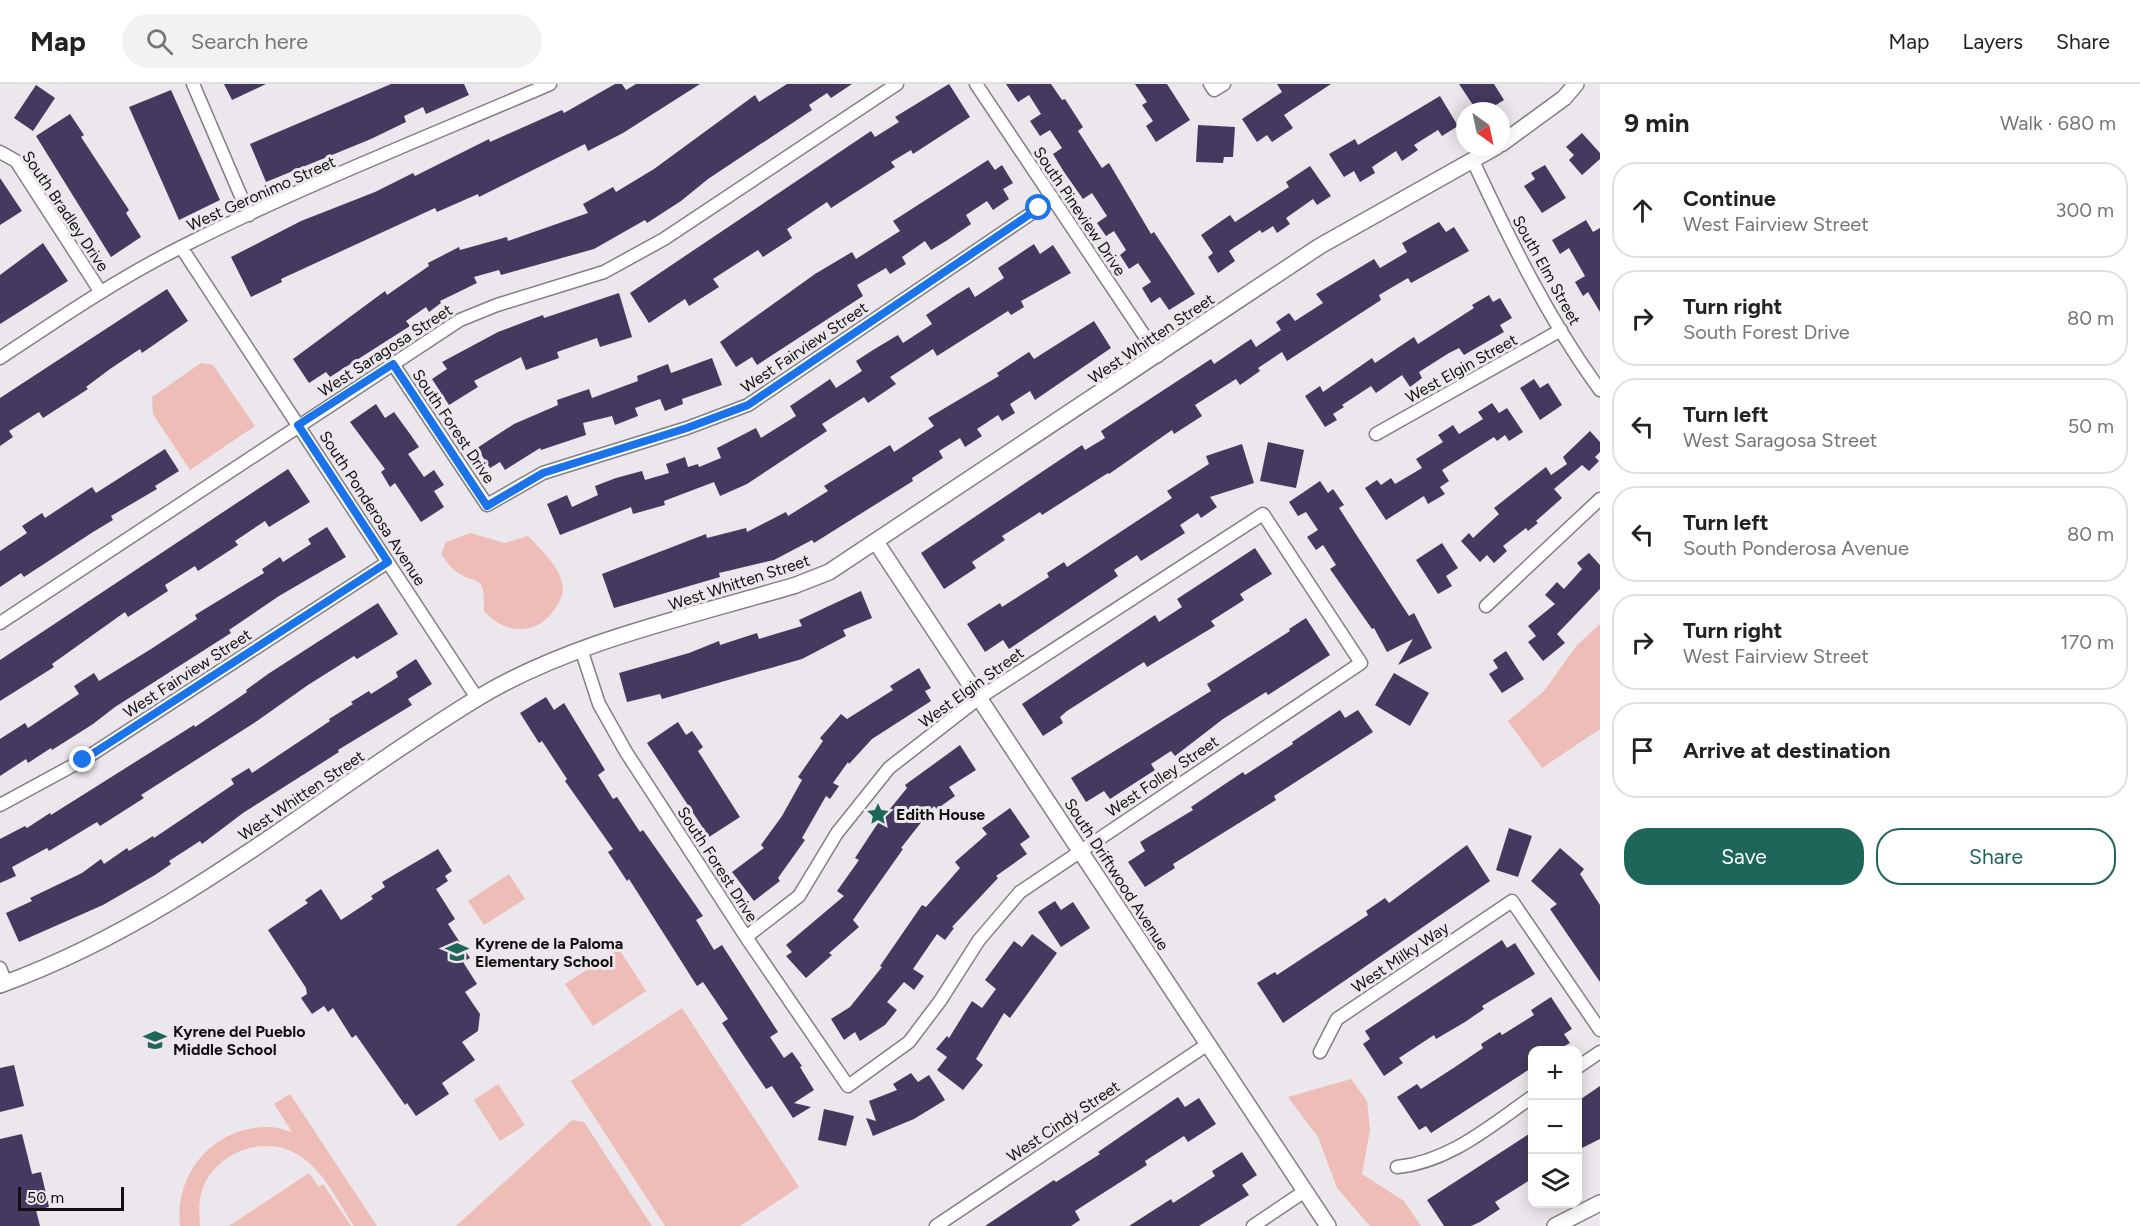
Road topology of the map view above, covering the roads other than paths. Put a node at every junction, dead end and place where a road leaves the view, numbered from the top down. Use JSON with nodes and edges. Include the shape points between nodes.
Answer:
{"nodes":[{"id":1,"x":194,"y":84,"type":"edge"},
{"id":2,"x":550,"y":84,"type":"edge"},
{"id":3,"x":897,"y":84,"type":"edge"},
{"id":4,"x":976,"y":84,"type":"edge"},
{"id":5,"x":1576,"y":84,"type":"edge"},
{"id":6,"x":1510,"y":137,"type":"edge"},
{"id":7,"x":1,"y":151,"type":"edge"},
{"id":8,"x":1481,"y":156,"type":"edge"},
{"id":9,"x":1473,"y":161,"type":"junction"},
{"id":10,"x":1051,"y":200,"type":"junction"},
{"id":11,"x":249,"y":214,"type":"junction"},
{"id":12,"x":181,"y":247,"type":"junction"},
{"id":13,"x":100,"y":291,"type":"junction"},
{"id":14,"x":1561,"y":330,"type":"junction"},
{"id":15,"x":1158,"y":356,"type":"junction"},
{"id":16,"x":0,"y":358,"type":"edge"},
{"id":17,"x":393,"y":364,"type":"junction"},
{"id":18,"x":1600,"y":390,"type":"edge"},
{"id":19,"x":298,"y":425,"type":"junction"},
{"id":20,"x":1376,"y":434,"type":"dead end"},
{"id":21,"x":1600,"y":499,"type":"edge"},
{"id":22,"x":487,"y":506,"type":"joint"},
{"id":23,"x":876,"y":542,"type":"junction"},
{"id":24,"x":388,"y":562,"type":"junction"},
{"id":25,"x":1486,"y":606,"type":"dead end"},
{"id":26,"x":0,"y":623,"type":"edge"},
{"id":27,"x":581,"y":649,"type":"junction"},
{"id":28,"x":1361,"y":663,"type":"joint"},
{"id":29,"x":477,"y":698,"type":"junction"},
{"id":30,"x":979,"y":698,"type":"junction"},
{"id":31,"x":0,"y":805,"type":"edge"},
{"id":32,"x":1079,"y":850,"type":"junction"},
{"id":33,"x":746,"y":937,"type":"junction"},
{"id":34,"x":0,"y":968,"type":"edge"},
{"id":35,"x":3,"y":984,"type":"edge"},
{"id":36,"x":1600,"y":1030,"type":"edge"},
{"id":37,"x":1208,"y":1044,"type":"junction"},
{"id":38,"x":1320,"y":1052,"type":"dead end"},
{"id":39,"x":1600,"y":1053,"type":"edge"},
{"id":40,"x":1582,"y":1064,"type":"edge"},
{"id":41,"x":848,"y":1086,"type":"joint"},
{"id":42,"x":1528,"y":1100,"type":"edge"},
{"id":43,"x":1397,"y":1167,"type":"dead end"},
{"id":44,"x":1305,"y":1191,"type":"junction"},
{"id":45,"x":1600,"y":1203,"type":"edge"},
{"id":46,"x":936,"y":1226,"type":"edge"},
{"id":47,"x":1253,"y":1226,"type":"edge"},
{"id":48,"x":1328,"y":1226,"type":"edge"},
{"id":49,"x":1556,"y":1226,"type":"edge"}],
"edges":[{"from":1,"to":11,"type":"street"},
{"from":2,"to":11,"type":"street","name":"West Geronimo Street"},
{"from":3,"to":17,"type":"street","name":"West Saragosa Street","via":[[664,239],[604,272],[497,304],[460,320]]},
{"from":4,"to":10,"type":"street","name":"South Pineview Drive"},
{"from":5,"to":6,"type":"street","via":[[1564,98]]},
{"from":7,"to":13,"type":"street","name":"South Bradley Drive","via":[[16,161]]},
{"from":8,"to":9,"type":"street","name":"West Whitten Street"},
{"from":9,"to":14,"type":"street","name":"South Elm Street","via":[[1514,249]]},
{"from":9,"to":15,"type":"street","name":"West Whitten Street","via":[[1320,246]]},
{"from":10,"to":15,"type":"street","name":"South Pineview Drive"},
{"from":10,"to":22,"type":"street","name":"West Fairview Street","via":[[748,405],[543,473]]},
{"from":11,"to":12,"type":"street","name":"West Geronimo Street"},
{"from":12,"to":13,"type":"street","name":"West Geronimo Street"},
{"from":12,"to":19,"type":"street","name":"South Ponderosa Avenue"},
{"from":13,"to":16,"type":"street","name":"West Geronimo Street"},
{"from":14,"to":18,"type":"street","name":"South Elm Street"},
{"from":14,"to":20,"type":"street","name":"West Elgin Street"},
{"from":15,"to":23,"type":"street","name":"West Whitten Street"},
{"from":17,"to":19,"type":"street","name":"West Saragosa Street"},
{"from":17,"to":22,"type":"street","name":"South Forest Drive"},
{"from":19,"to":24,"type":"street","name":"South Ponderosa Avenue"},
{"from":19,"to":26,"type":"street","name":"West Saragosa Street"},
{"from":21,"to":25,"type":"street"},
{"from":23,"to":27,"type":"street","name":"West Whitten Street","via":[[829,572],[796,585]]},
{"from":23,"to":30,"type":"street","name":"South Driftwood Avenue"},
{"from":24,"to":29,"type":"street","name":"South Ponderosa Avenue"},
{"from":24,"to":31,"type":"street","name":"West Fairview Street","via":[[83,760]]},
{"from":27,"to":29,"type":"street","name":"West Whitten Street"},
{"from":27,"to":33,"type":"street","name":"South Forest Drive","via":[[599,704],[620,742]]},
{"from":28,"to":30,"type":"street","name":"West Elgin Street","via":[[1263,514]]},
{"from":28,"to":32,"type":"street","name":"West Folley Street"},
{"from":29,"to":35,"type":"street","name":"West Whitten Street","via":[[266,842],[130,928]]},
{"from":30,"to":32,"type":"street","name":"South Driftwood Avenue"},
{"from":30,"to":33,"type":"street","name":"West Elgin Street","via":[[889,768],[837,832],[799,896]]},
{"from":32,"to":37,"type":"street","name":"South Driftwood Avenue"},
{"from":32,"to":41,"type":"street","name":"West Folley Street","via":[[1020,892],[979,940],[909,1042]]},
{"from":33,"to":41,"type":"street","name":"South Forest Drive"},
{"from":34,"to":35,"type":"street"},
{"from":36,"to":38,"type":"street","name":"West Milky Way","via":[[1512,901],[1337,1019]]},
{"from":37,"to":44,"type":"street","name":"South Driftwood Avenue"},
{"from":37,"to":46,"type":"street","name":"West Cindy Street"},
{"from":39,"to":40,"type":"street"},
{"from":42,"to":43,"type":"street","via":[[1449,1153],[1420,1165]]},
{"from":44,"to":47,"type":"street"},
{"from":44,"to":48,"type":"street","name":"South Driftwood Avenue"},
{"from":45,"to":49,"type":"street"}]}
